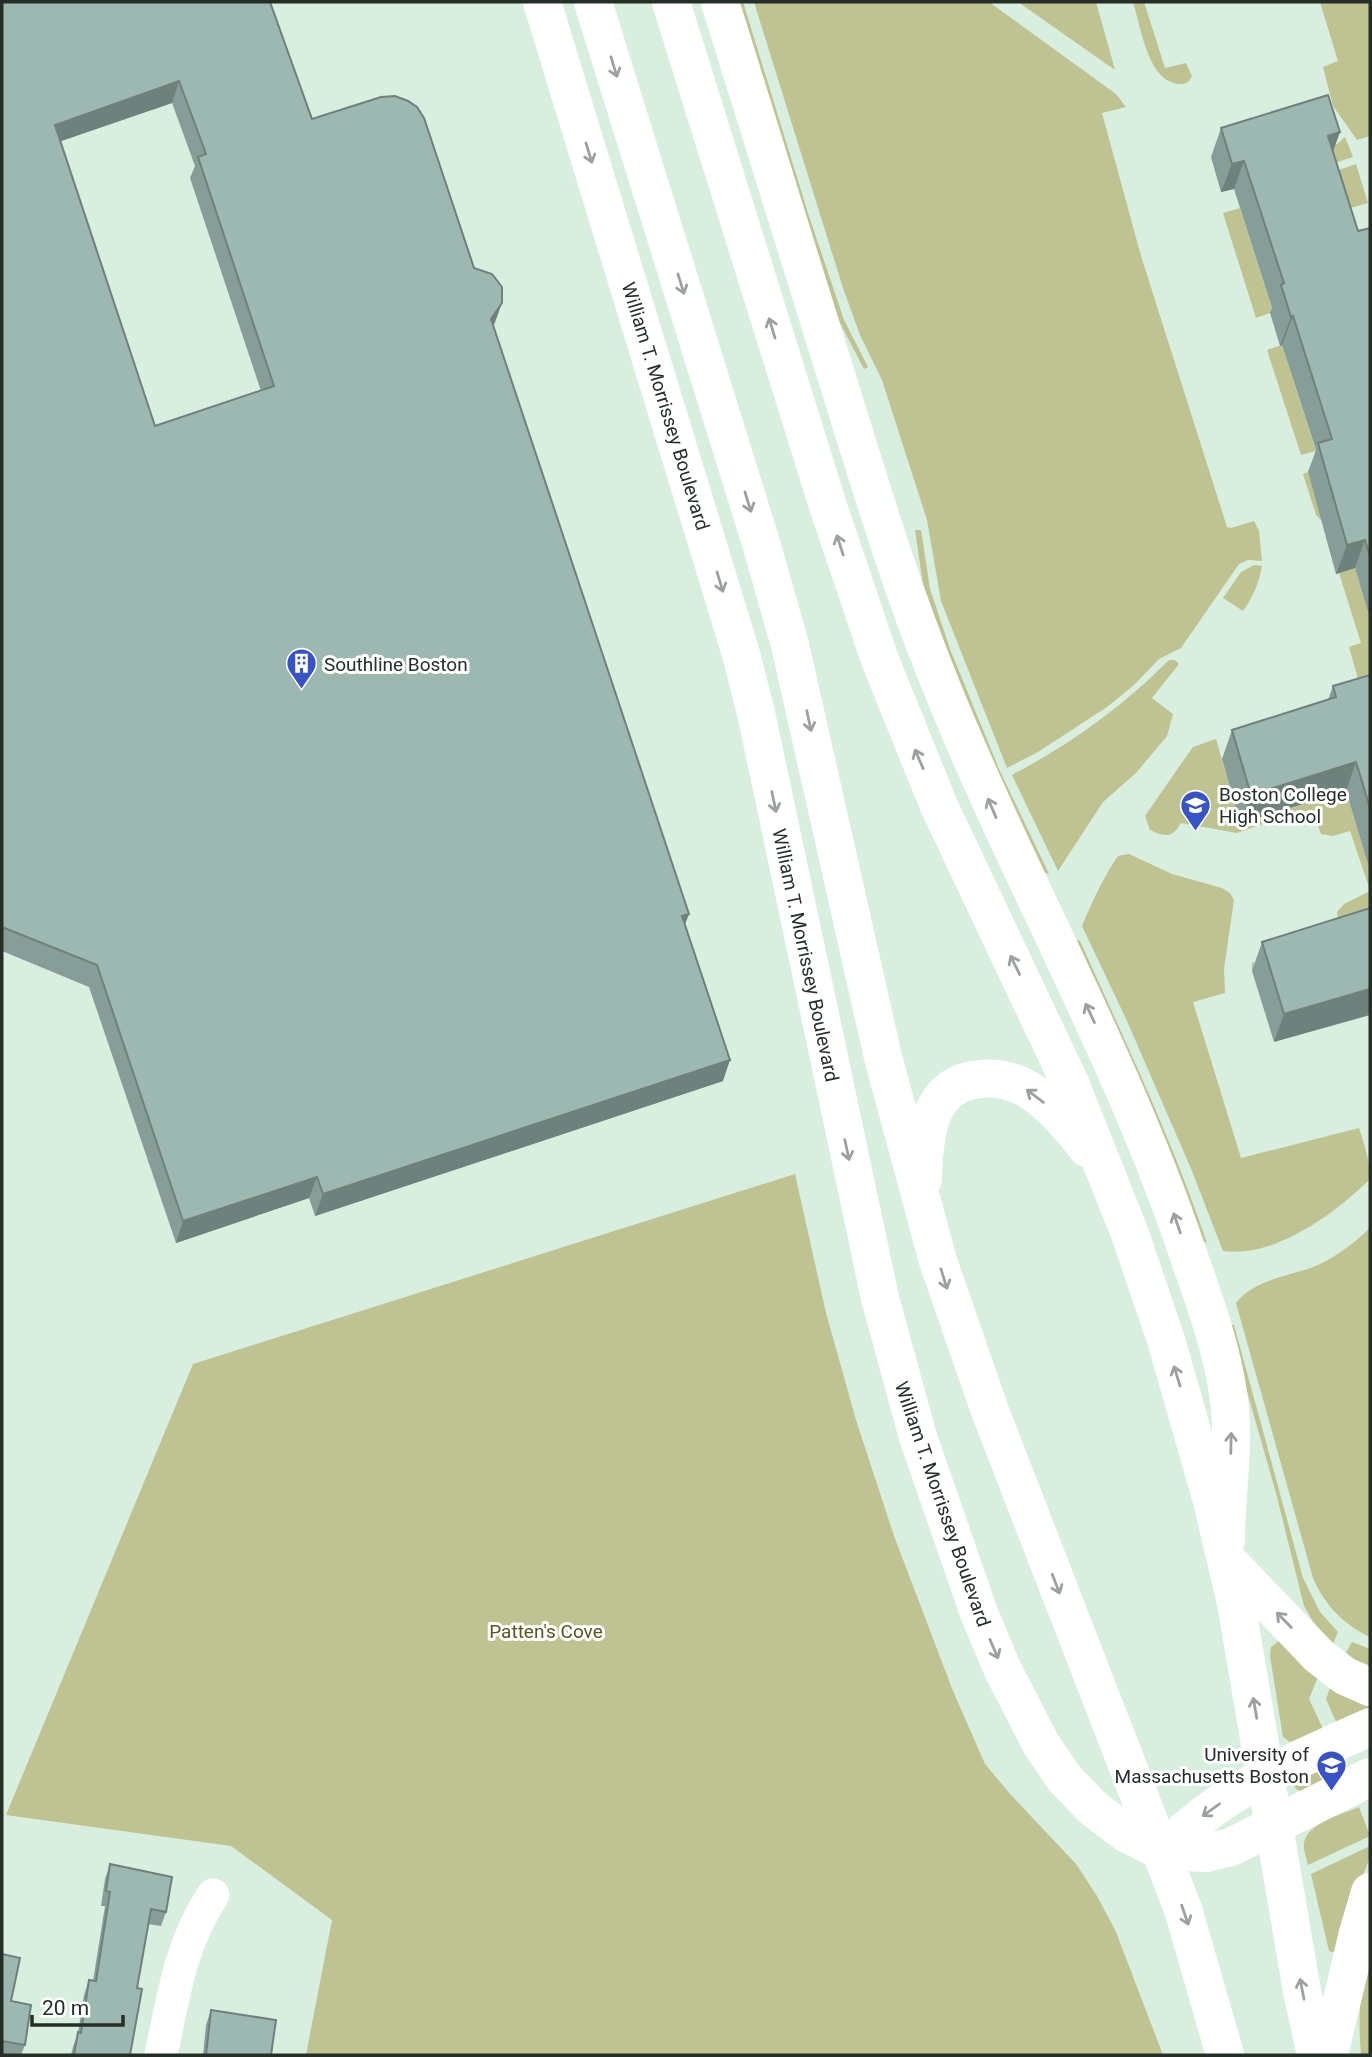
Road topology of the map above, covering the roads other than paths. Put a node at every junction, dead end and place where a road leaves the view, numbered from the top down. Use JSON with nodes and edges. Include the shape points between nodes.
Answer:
{"nodes":[{"id":1,"x":541,"y":2,"type":"edge"},
{"id":2,"x":593,"y":2,"type":"edge"},
{"id":3,"x":671,"y":2,"type":"edge"},
{"id":4,"x":720,"y":2,"type":"edge"},
{"id":5,"x":1111,"y":1184,"type":"junction"},
{"id":6,"x":924,"y":1214,"type":"junction"},
{"id":7,"x":1227,"y":1560,"type":"junction"},
{"id":8,"x":1370,"y":1687,"type":"edge"},
{"id":9,"x":1370,"y":1727,"type":"edge"},
{"id":10,"x":1266,"y":1776,"type":"junction"},
{"id":11,"x":1370,"y":1777,"type":"edge"},
{"id":12,"x":1274,"y":1827,"type":"junction"},
{"id":13,"x":1161,"y":1851,"type":"junction"},
{"id":14,"x":1370,"y":1892,"type":"edge"},
{"id":15,"x":213,"y":1895,"type":"dead end"},
{"id":16,"x":161,"y":2055,"type":"edge"},
{"id":17,"x":1225,"y":2055,"type":"edge"},
{"id":18,"x":1316,"y":2055,"type":"edge"},
{"id":19,"x":1329,"y":2055,"type":"edge"}],
"edges":[{"from":1,"to":13,"type":"main road","name":"William T. Morrissey Boulevard","one_way":true,"via":[[745,667],[880,1298],[947,1524],[1002,1668],[1058,1771],[1110,1822]]},
{"from":2,"to":6,"type":"main road","one_way":true,"via":[[790,645],[883,1057]]},
{"from":5,"to":3,"type":"main road","one_way":true,"via":[[1050,1038],[939,806],[880,660]]},
{"from":7,"to":4,"type":"main road","one_way":true,"via":[[1231,1418],[1225,1374],[1207,1312],[1136,1117],[997,818],[920,632]]},
{"from":5,"to":6,"type":"main road","one_way":true,"via":[[1067,1124],[1030,1091],[998,1079],[974,1079],[952,1087],[932,1114],[923,1165]]},
{"from":7,"to":5,"type":"main road","one_way":true,"via":[[1166,1340]]},
{"from":6,"to":13,"type":"main road","one_way":true,"via":[[971,1362]]},
{"from":8,"to":7,"type":"main road","one_way":true,"via":[[1326,1662]]},
{"from":10,"to":7,"type":"main road","one_way":true},
{"from":9,"to":10,"type":"main road"},
{"from":10,"to":12,"type":"main road"},
{"from":10,"to":13,"type":"main road","one_way":true,"via":[[1220,1803]]},
{"from":11,"to":12,"type":"main road"},
{"from":12,"to":13,"type":"main road","via":[[1206,1853]]},
{"from":18,"to":12,"type":"main road","one_way":true},
{"from":13,"to":17,"type":"main road","one_way":true,"via":[[1192,1933]]},
{"from":14,"to":19,"type":"main road"},
{"from":15,"to":16,"type":"street","via":[[198,1917],[180,1964]]}]}
